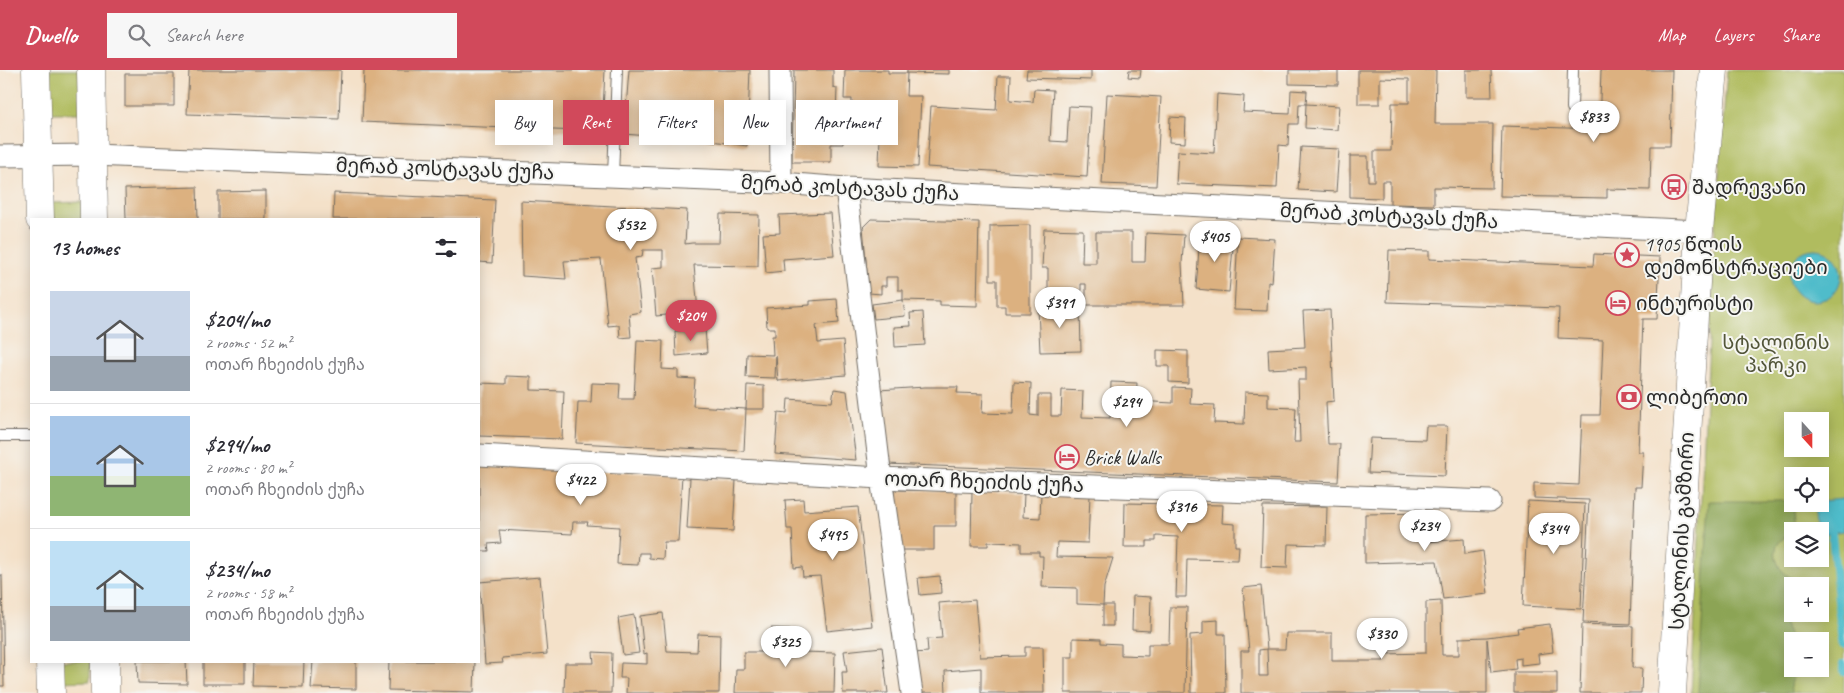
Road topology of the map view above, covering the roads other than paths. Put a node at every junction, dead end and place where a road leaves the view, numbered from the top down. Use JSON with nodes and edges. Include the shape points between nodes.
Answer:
{"nodes":[{"id":1,"x":36,"y":70,"type":"edge"},
{"id":2,"x":91,"y":70,"type":"edge"},
{"id":3,"x":617,"y":70,"type":"edge"},
{"id":4,"x":780,"y":70,"type":"edge"},
{"id":5,"x":1572,"y":70,"type":"edge"},
{"id":6,"x":1714,"y":70,"type":"edge"},
{"id":7,"x":1572,"y":108,"type":"dead end"},
{"id":8,"x":93,"y":154,"type":"junction"},
{"id":9,"x":0,"y":156,"type":"edge"},
{"id":10,"x":39,"y":156,"type":"junction"},
{"id":11,"x":613,"y":176,"type":"junction"},
{"id":12,"x":781,"y":183,"type":"junction"},
{"id":13,"x":846,"y":188,"type":"junction"},
{"id":14,"x":40,"y":218,"type":"edge"},
{"id":15,"x":94,"y":218,"type":"edge"},
{"id":16,"x":1699,"y":231,"type":"junction"},
{"id":17,"x":0,"y":436,"type":"edge"},
{"id":18,"x":30,"y":436,"type":"edge"},
{"id":19,"x":480,"y":455,"type":"edge"},
{"id":20,"x":881,"y":478,"type":"junction"},
{"id":21,"x":1490,"y":501,"type":"dead end"},
{"id":22,"x":50,"y":663,"type":"edge"},
{"id":23,"x":105,"y":663,"type":"edge"},
{"id":24,"x":50,"y":693,"type":"edge"},
{"id":25,"x":105,"y":693,"type":"edge"},
{"id":26,"x":912,"y":693,"type":"edge"},
{"id":27,"x":1672,"y":693,"type":"edge"}],
"edges":[{"from":1,"to":10,"type":"main road"},
{"from":2,"to":8,"type":"main road"},
{"from":3,"to":11,"type":"lane"},
{"from":4,"to":12,"type":"street"},
{"from":5,"to":7,"type":"lane"},
{"from":6,"to":16,"type":"main road","name":"სტალინის გამზირი"},
{"from":8,"to":10,"type":"street","name":"მერაბ კოსტავას ქუჩა"},
{"from":8,"to":11,"type":"street","name":"მერაბ კოსტავას ქუჩა"},
{"from":8,"to":15,"type":"main road"},
{"from":9,"to":10,"type":"street","name":"მერაბ კოსტავას ქუჩა"},
{"from":10,"to":14,"type":"main road"},
{"from":11,"to":12,"type":"street","name":"მერაბ კოსტავას ქუჩა"},
{"from":12,"to":13,"type":"street","name":"მერაბ კოსტავას ქუჩა"},
{"from":13,"to":16,"type":"street","name":"მერაბ კოსტავას ქუჩა"},
{"from":13,"to":20,"type":"street"},
{"from":16,"to":27,"type":"main road","name":"სტალინის გამზირი"},
{"from":17,"to":18,"type":"lane"},
{"from":19,"to":20,"type":"street","name":"ოთარ ჩხეიძის ქუჩა"},
{"from":20,"to":21,"type":"street","name":"ოთარ ჩხეიძის ქუჩა"},
{"from":20,"to":26,"type":"street"},
{"from":22,"to":24,"type":"main road"},
{"from":23,"to":25,"type":"main road"}]}
